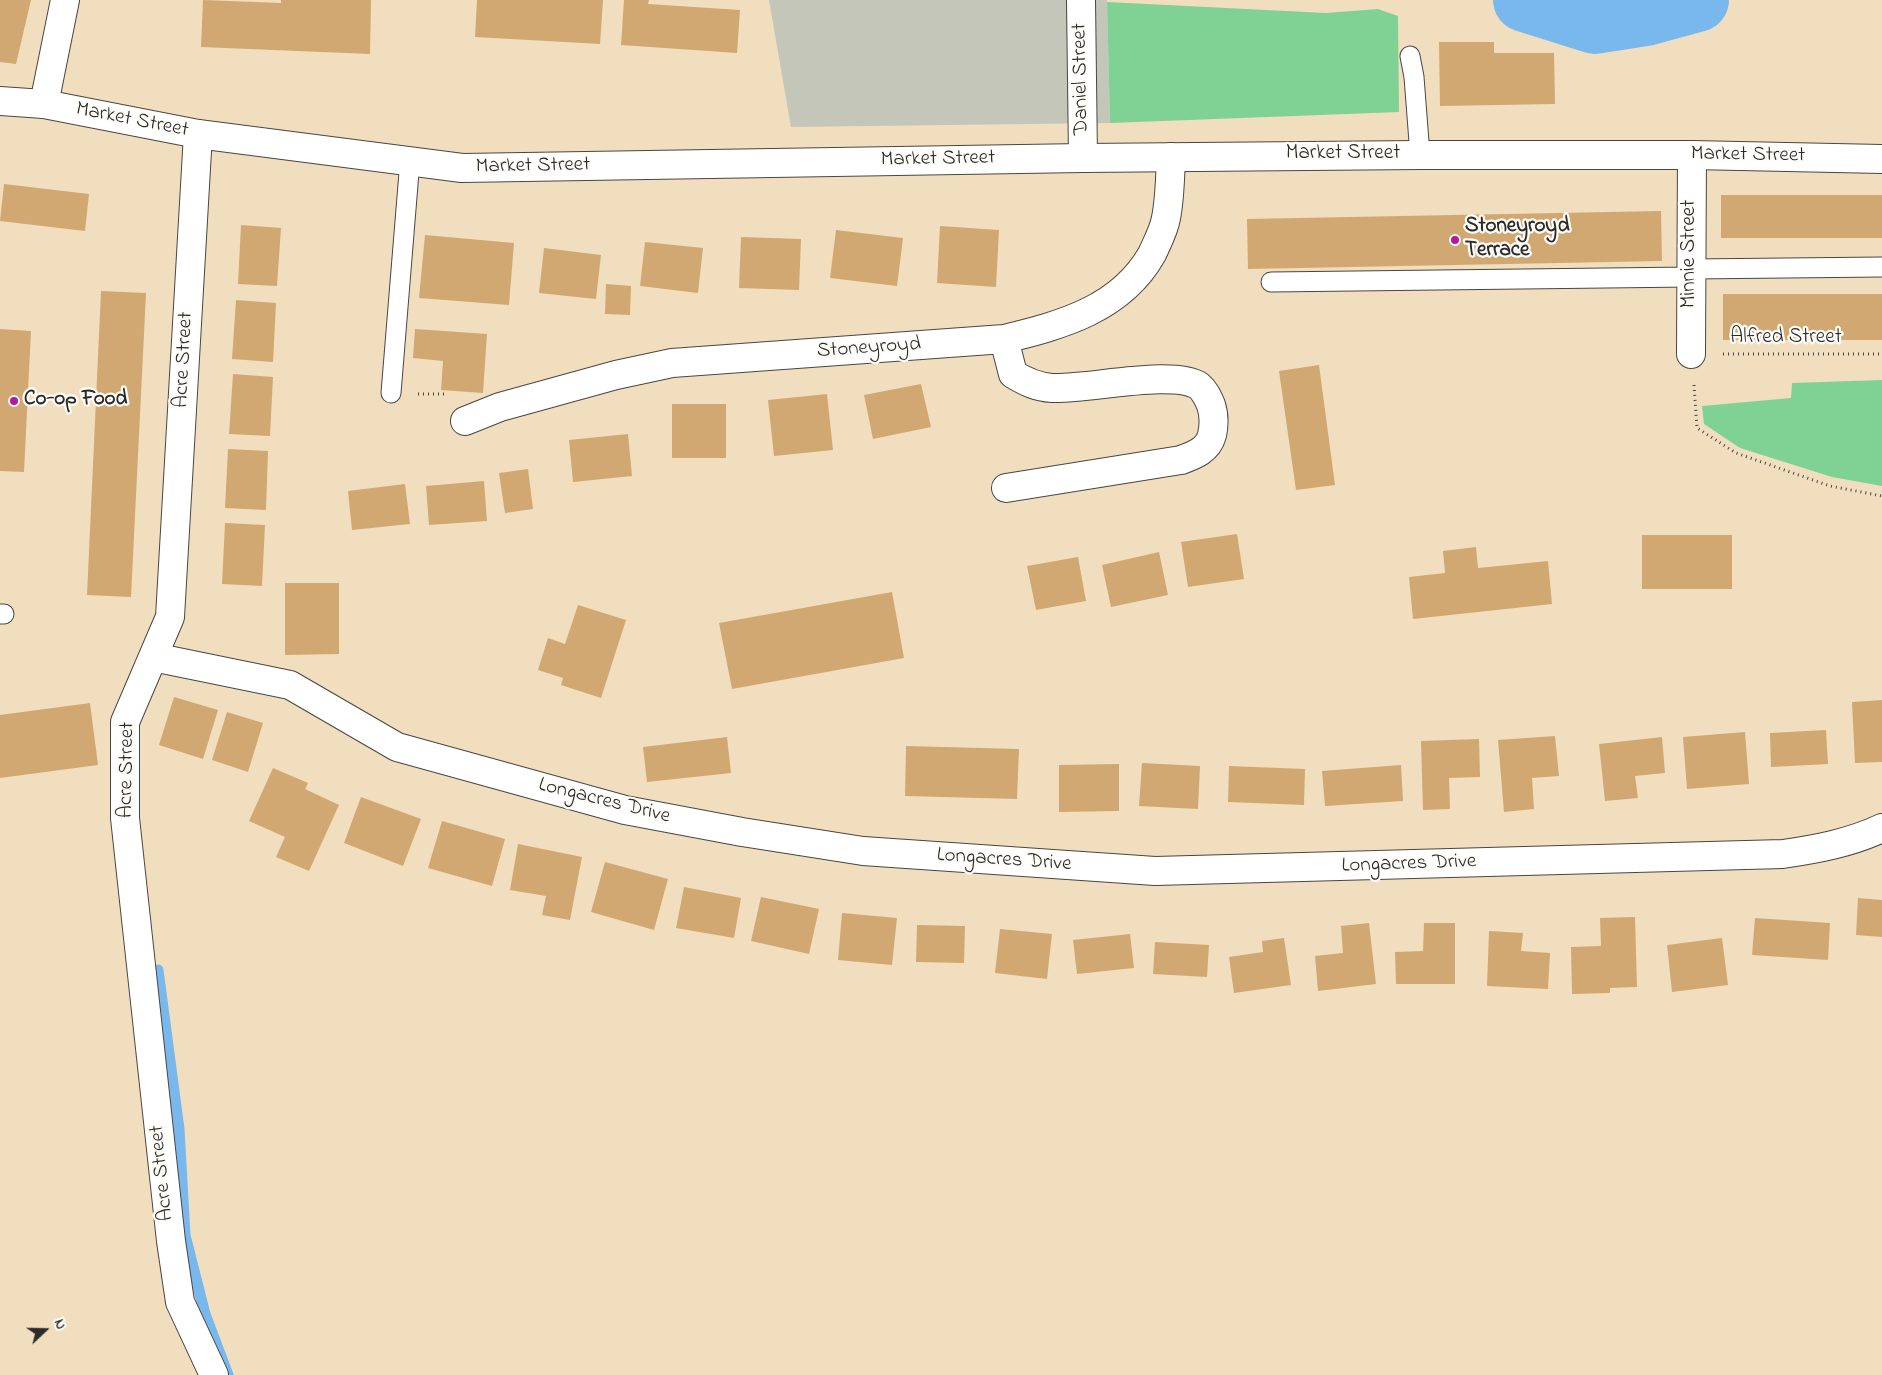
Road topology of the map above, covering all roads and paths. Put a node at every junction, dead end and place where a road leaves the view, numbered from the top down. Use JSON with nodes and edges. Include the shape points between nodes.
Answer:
{"nodes":[{"id":1,"x":65,"y":0,"type":"edge"},
{"id":2,"x":1081,"y":0,"type":"edge"},
{"id":3,"x":1410,"y":56,"type":"dead end"},
{"id":4,"x":0,"y":102,"type":"edge"},
{"id":5,"x":44,"y":104,"type":"junction"},
{"id":6,"x":198,"y":134,"type":"junction"},
{"id":7,"x":1420,"y":155,"type":"junction"},
{"id":8,"x":1692,"y":155,"type":"junction"},
{"id":9,"x":1171,"y":157,"type":"junction"},
{"id":10,"x":1083,"y":158,"type":"junction"},
{"id":11,"x":1882,"y":159,"type":"edge"},
{"id":12,"x":410,"y":160,"type":"junction"},
{"id":13,"x":1882,"y":267,"type":"edge"},
{"id":14,"x":1691,"y":273,"type":"junction"},
{"id":15,"x":1272,"y":282,"type":"dead end"},
{"id":16,"x":1004,"y":339,"type":"junction"},
{"id":17,"x":1691,"y":354,"type":"junction"},
{"id":18,"x":1882,"y":354,"type":"edge"},
{"id":19,"x":391,"y":393,"type":"dead end"},
{"id":20,"x":465,"y":421,"type":"dead end"},
{"id":21,"x":1006,"y":488,"type":"dead end"},
{"id":22,"x":1882,"y":496,"type":"edge"},
{"id":23,"x":153,"y":657,"type":"junction"},
{"id":24,"x":1882,"y":828,"type":"edge"},
{"id":25,"x":214,"y":1375,"type":"edge"}],
"edges":[{"from":1,"to":5,"type":"street"},
{"from":2,"to":10,"type":"street","name":"Daniel Street"},
{"from":3,"to":7,"type":"lane"},
{"from":4,"to":5,"type":"street","name":"Market Street"},
{"from":5,"to":6,"type":"street","name":"Market Street"},
{"from":6,"to":12,"type":"street","name":"Market Street"},
{"from":6,"to":23,"type":"street","name":"Acre Street","via":[[170,618]]},
{"from":7,"to":8,"type":"street","name":"Market Street"},
{"from":7,"to":9,"type":"street","name":"Market Street"},
{"from":8,"to":11,"type":"street","name":"Market Street"},
{"from":8,"to":14,"type":"street","name":"Minnie Street"},
{"from":9,"to":10,"type":"street","name":"Market Street"},
{"from":9,"to":16,"type":"street","name":"Stoneyroyd","via":[[1166,219],[1143,270],[1122,291],[1100,306],[1050,328]]},
{"from":10,"to":12,"type":"street","name":"Market Street","via":[[462,168]]},
{"from":12,"to":19,"type":"lane"},
{"from":13,"to":14,"type":"lane"},
{"from":14,"to":15,"type":"lane"},
{"from":14,"to":17,"type":"street","name":"Minnie Street"},
{"from":16,"to":20,"type":"street","name":"Stoneyroyd","via":[[672,363],[500,407]]},
{"from":16,"to":21,"type":"street","via":[[1014,374],[1030,384],[1052,388],[1169,379],[1199,386],[1213,410],[1214,428],[1210,443],[1197,454],[1181,460]]},
{"from":17,"to":18,"type":"path","name":"Alfred Street"},
{"from":17,"to":22,"type":"path","via":[[1697,428],[1736,453],[1830,486]]},
{"from":23,"to":24,"type":"street","name":"Longacres Drive","via":[[290,686],[397,747],[625,810],[863,851],[1155,871],[1274,869],[1783,854],[1823,849]]},
{"from":23,"to":25,"type":"street","name":"Acre Street","via":[[125,722],[125,818],[180,1302]]}]}
